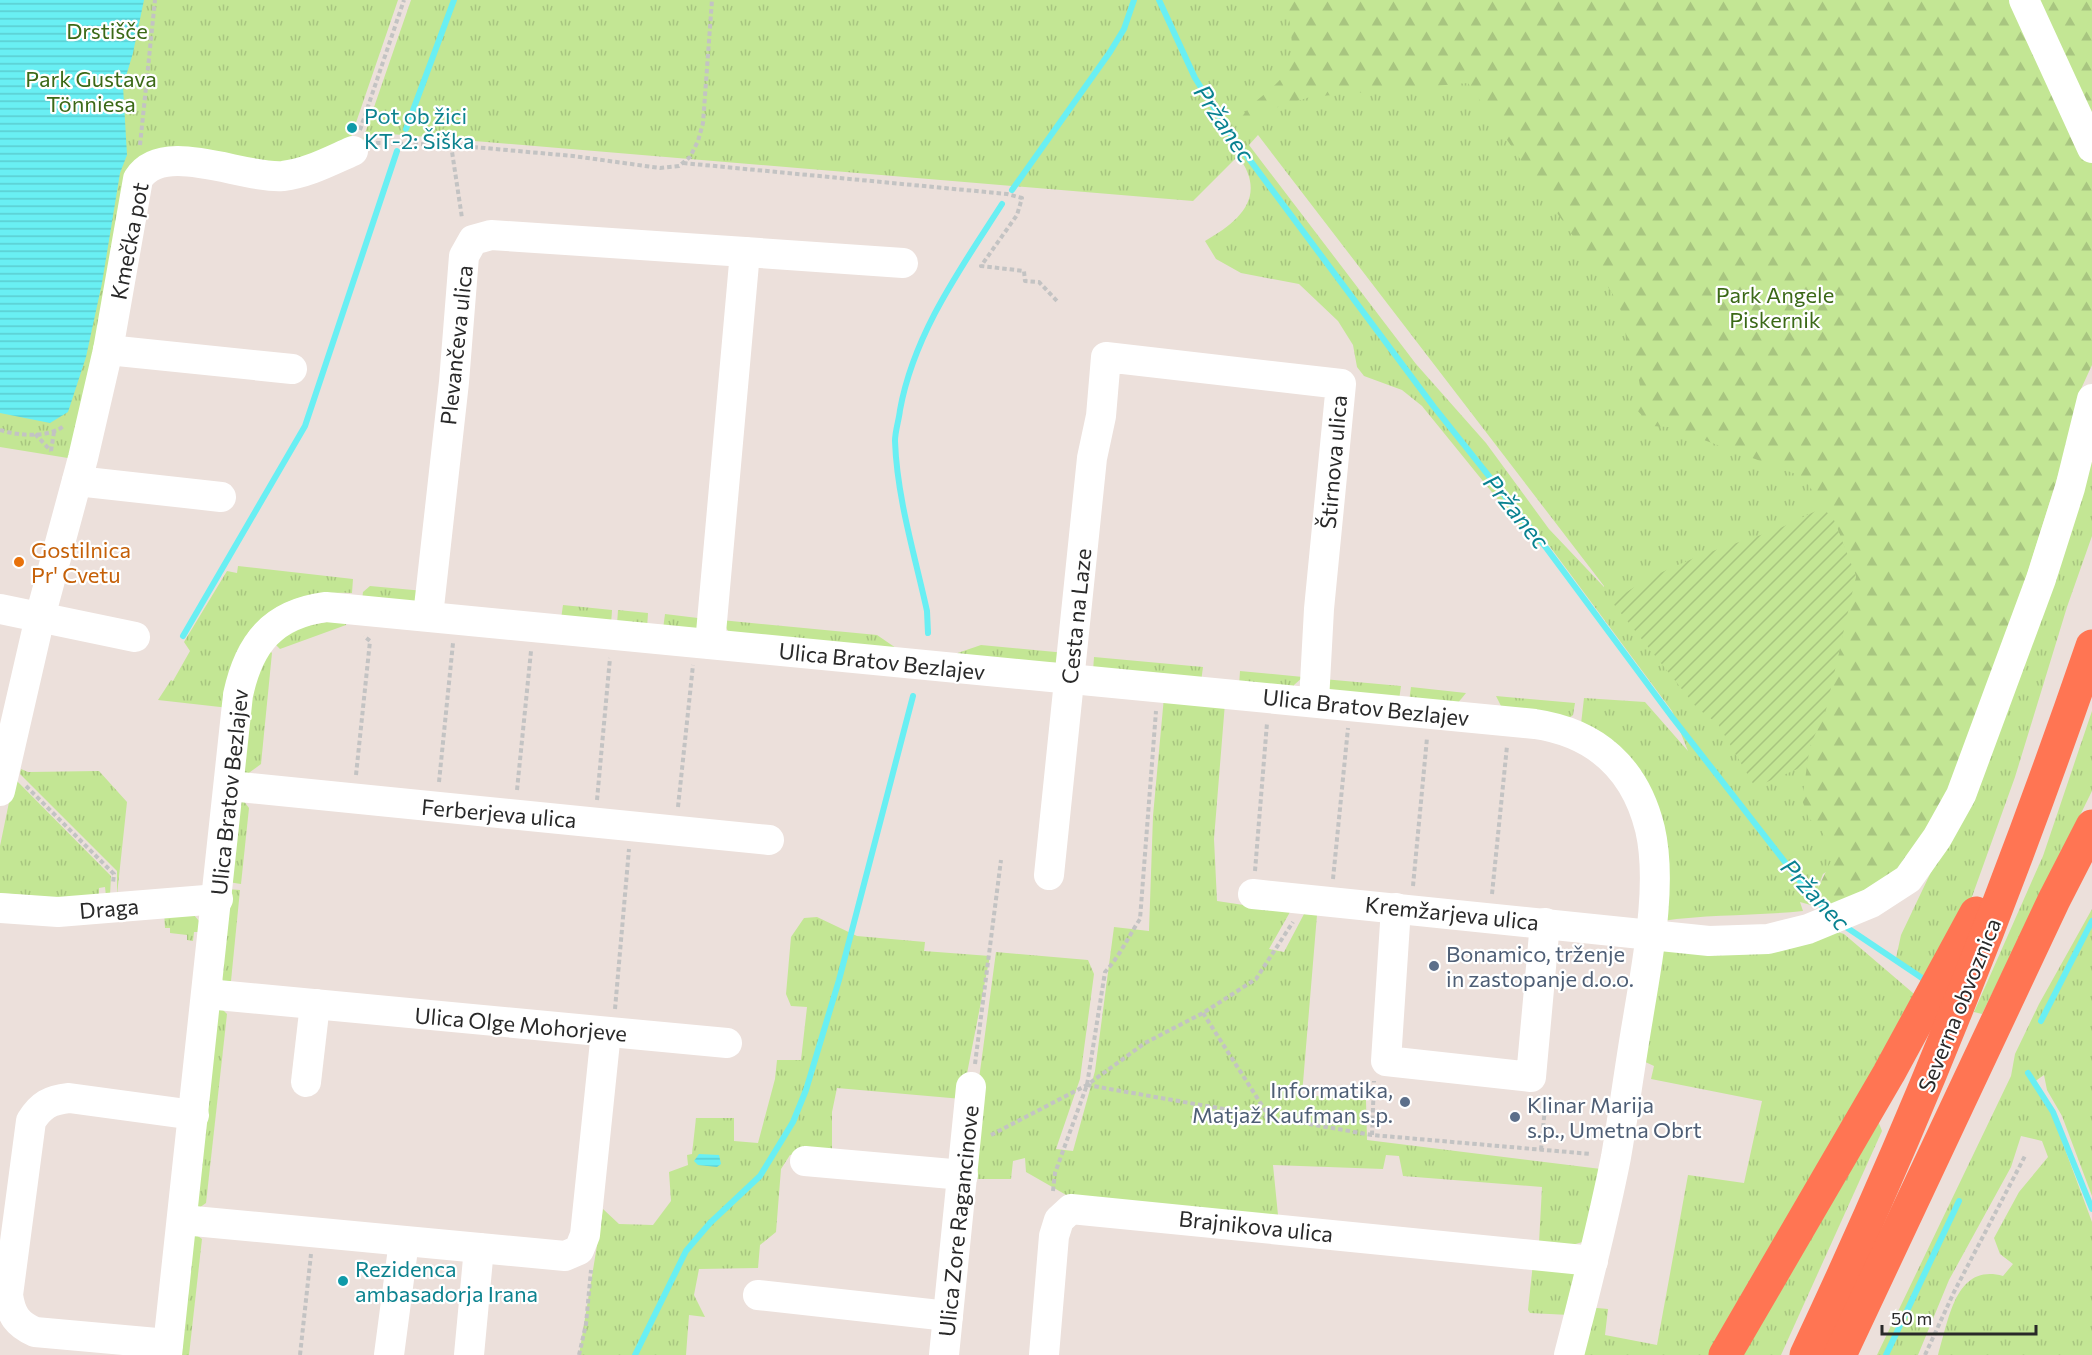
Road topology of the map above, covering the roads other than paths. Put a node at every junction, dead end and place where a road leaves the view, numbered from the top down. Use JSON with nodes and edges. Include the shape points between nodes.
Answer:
{"nodes":[{"id":1,"x":2024,"y":0,"type":"edge"},
{"id":2,"x":2092,"y":148,"type":"edge"},
{"id":3,"x":353,"y":151,"type":"road end"},
{"id":4,"x":745,"y":252,"type":"junction"},
{"id":5,"x":903,"y":263,"type":"dead end"},
{"id":6,"x":108,"y":350,"type":"junction"},
{"id":7,"x":1106,"y":357,"type":"joint"},
{"id":8,"x":292,"y":369,"type":"dead end"},
{"id":9,"x":2092,"y":399,"type":"edge"},
{"id":10,"x":76,"y":481,"type":"junction"},
{"id":11,"x":221,"y":497,"type":"dead end"},
{"id":12,"x":0,"y":609,"type":"edge"},
{"id":13,"x":40,"y":617,"type":"junction"},
{"id":14,"x":442,"y":617,"type":"junction"},
{"id":15,"x":135,"y":637,"type":"dead end"},
{"id":16,"x":2092,"y":646,"type":"edge"},
{"id":17,"x":701,"y":653,"type":"junction"},
{"id":18,"x":1070,"y":680,"type":"junction"},
{"id":19,"x":1314,"y":701,"type":"junction"},
{"id":20,"x":3,"y":778,"type":"edge"},
{"id":21,"x":230,"y":786,"type":"junction"},
{"id":22,"x":2044,"y":786,"type":"junction"},
{"id":23,"x":2092,"y":826,"type":"edge"},
{"id":24,"x":769,"y":840,"type":"dead end"},
{"id":25,"x":1049,"y":875,"type":"dead end"},
{"id":26,"x":2092,"y":876,"type":"edge"},
{"id":27,"x":1253,"y":894,"type":"road end"},
{"id":28,"x":218,"y":899,"type":"junction"},
{"id":29,"x":0,"y":908,"type":"edge"},
{"id":30,"x":1403,"y":908,"type":"junction"},
{"id":31,"x":1545,"y":923,"type":"junction"},
{"id":32,"x":1651,"y":934,"type":"junction"},
{"id":33,"x":207,"y":994,"type":"junction"},
{"id":34,"x":2010,"y":994,"type":"junction"},
{"id":35,"x":315,"y":1004,"type":"junction"},
{"id":36,"x":610,"y":1032,"type":"junction"},
{"id":37,"x":727,"y":1043,"type":"dead end"},
{"id":38,"x":306,"y":1082,"type":"dead end"},
{"id":39,"x":971,"y":1087,"type":"road end"},
{"id":40,"x":194,"y":1115,"type":"junction"},
{"id":41,"x":805,"y":1161,"type":"dead end"},
{"id":42,"x":12,"y":1175,"type":"edge"},
{"id":43,"x":963,"y":1175,"type":"junction"},
{"id":44,"x":183,"y":1220,"type":"junction"},
{"id":45,"x":404,"y":1241,"type":"junction"},
{"id":46,"x":479,"y":1248,"type":"junction"},
{"id":47,"x":1593,"y":1261,"type":"junction"},
{"id":48,"x":758,"y":1295,"type":"dead end"},
{"id":49,"x":948,"y":1316,"type":"junction"},
{"id":50,"x":167,"y":1349,"type":"edge"},
{"id":51,"x":389,"y":1355,"type":"edge"},
{"id":52,"x":469,"y":1355,"type":"edge"},
{"id":53,"x":945,"y":1355,"type":"edge"},
{"id":54,"x":1044,"y":1355,"type":"edge"},
{"id":55,"x":1569,"y":1355,"type":"edge"},
{"id":56,"x":1725,"y":1355,"type":"edge"},
{"id":57,"x":1806,"y":1355,"type":"edge"},
{"id":58,"x":1840,"y":1355,"type":"edge"}],
"edges":[{"from":1,"to":2,"type":"street"},
{"from":3,"to":6,"type":"street","name":"Kmečka pot","via":[[284,176],[172,159],[154,163],[143,160]]},
{"from":4,"to":5,"type":"street"},
{"from":4,"to":14,"type":"street","name":"Plevančeva ulica","via":[[491,235],[473,240],[464,256]]},
{"from":4,"to":17,"type":"street"},
{"from":6,"to":8,"type":"street"},
{"from":6,"to":10,"type":"street","name":"Kmečka pot"},
{"from":7,"to":18,"type":"street","name":"Cesta na Laze"},
{"from":7,"to":19,"type":"street","name":"Štirnova ulica","via":[[1341,384]]},
{"from":9,"to":32,"type":"street","via":[[2042,579],[1961,795],[1908,879],[1871,903],[1808,929],[1768,939],[1709,941]]},
{"from":10,"to":11,"type":"street"},
{"from":10,"to":13,"type":"street","name":"Kmečka pot"},
{"from":12,"to":13,"type":"street"},
{"from":13,"to":15,"type":"street"},
{"from":13,"to":20,"type":"street","name":"Kmečka pot"},
{"from":14,"to":17,"type":"street","name":"Ulica Bratov Bezlajev","via":[[613,634]]},
{"from":14,"to":21,"type":"street","name":"Ulica Bratov Bezlajev","via":[[326,607],[293,615],[272,628],[256,646],[243,673]]},
{"from":16,"to":22,"type":"highway","name":"Severna obvoznica"},
{"from":17,"to":18,"type":"street","name":"Ulica Bratov Bezlajev"},
{"from":18,"to":19,"type":"street","name":"Ulica Bratov Bezlajev"},
{"from":18,"to":25,"type":"street","name":"Cesta na Laze"},
{"from":19,"to":32,"type":"street","name":"Ulica Bratov Bezlajev","via":[[1562,728],[1614,759],[1634,789],[1650,829],[1654,860]]},
{"from":21,"to":24,"type":"street","name":"Ferberjeva ulica"},
{"from":21,"to":28,"type":"street","name":"Ulica Bratov Bezlajev"},
{"from":22,"to":56,"type":"highway","via":[[2009,830],[1967,933]]},
{"from":22,"to":57,"type":"highway","name":"Severna obvoznica","via":[[1924,1093]]},
{"from":23,"to":34,"type":"highway"},
{"from":26,"to":34,"type":"highway","via":[[2056,934]]},
{"from":27,"to":30,"type":"street","name":"Kremžarjeva ulica"},
{"from":28,"to":29,"type":"street","name":"Draga","via":[[36,912]]},
{"from":28,"to":33,"type":"street","name":"Ulica Bratov Bezlajev"},
{"from":30,"to":31,"type":"street","name":"Kremžarjeva ulica"},
{"from":30,"to":31,"type":"street","via":[[1386,1061],[1532,1077]]},
{"from":31,"to":32,"type":"street","name":"Kremžarjeva ulica"},
{"from":32,"to":47,"type":"street","name":"Ulica Bratov Bezlajev","via":[[1616,1155]]},
{"from":33,"to":35,"type":"street","name":"Ulica Olge Mohorjeve"},
{"from":33,"to":40,"type":"street","name":"Ulica Bratov Bezlajev"},
{"from":34,"to":58,"type":"highway","name":"Severna obvoznica"},
{"from":35,"to":36,"type":"street","name":"Ulica Olge Mohorjeve"},
{"from":35,"to":38,"type":"street"},
{"from":36,"to":37,"type":"street","name":"Ulica Olge Mohorjeve"},
{"from":36,"to":46,"type":"street","via":[[585,1235],[579,1250],[565,1256]]},
{"from":39,"to":43,"type":"street","name":"Ulica Zore Ragancinove"},
{"from":40,"to":42,"type":"street","via":[[69,1098],[52,1100],[39,1108],[31,1121]]},
{"from":40,"to":44,"type":"street","name":"Ulica Bratov Bezlajev"},
{"from":41,"to":43,"type":"street"},
{"from":42,"to":50,"type":"street","via":[[8,1295],[10,1312],[20,1325],[35,1332]]},
{"from":43,"to":49,"type":"street","name":"Ulica Zore Ragancinove"},
{"from":44,"to":45,"type":"street"},
{"from":44,"to":50,"type":"street","name":"Ulica Bratov Bezlajev"},
{"from":45,"to":46,"type":"street"},
{"from":45,"to":51,"type":"street"},
{"from":46,"to":52,"type":"street"},
{"from":47,"to":54,"type":"street","name":"Brajnikova ulica","via":[[1071,1209],[1059,1220],[1054,1236]]},
{"from":47,"to":55,"type":"street","name":"Ulica Bratov Bezlajev"},
{"from":48,"to":49,"type":"street"},
{"from":49,"to":53,"type":"street","name":"Ulica Zore Ragancinove"}]}
